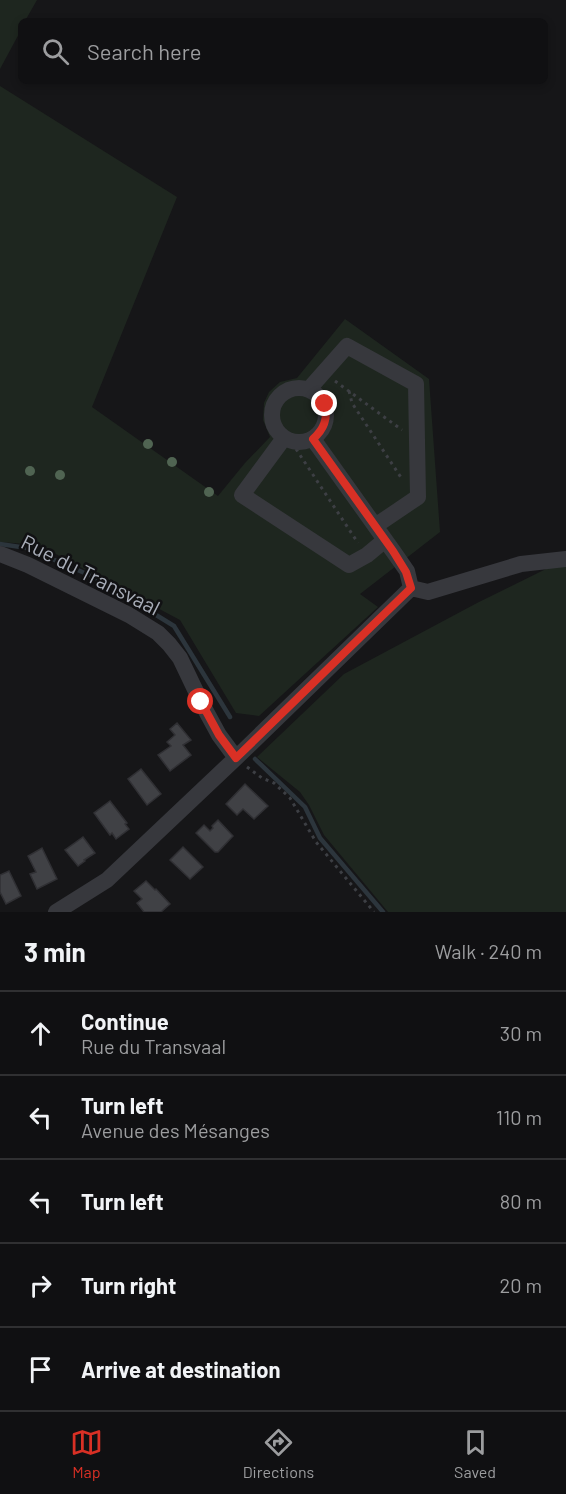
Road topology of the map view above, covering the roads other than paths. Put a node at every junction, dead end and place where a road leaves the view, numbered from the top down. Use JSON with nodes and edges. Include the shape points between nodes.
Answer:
{"nodes":[{"id":1,"x":309,"y":390,"type":"junction"},
{"id":2,"x":313,"y":439,"type":"junction"},
{"id":3,"x":289,"y":440,"type":"junction"},
{"id":4,"x":375,"y":526,"type":"junction"},
{"id":5,"x":385,"y":540,"type":"junction"},
{"id":6,"x":0,"y":554,"type":"edge"},
{"id":7,"x":566,"y":560,"type":"edge"},
{"id":8,"x":411,"y":588,"type":"junction"},
{"id":9,"x":236,"y":758,"type":"junction"},
{"id":10,"x":56,"y":912,"type":"edge"}],
"edges":[{"from":1,"to":2,"type":"street","via":[[320,397],[327,414],[324,426]]},
{"from":1,"to":3,"type":"street","via":[[287,391],[273,408],[275,428]]},
{"from":1,"to":4,"type":"street","via":[[347,346],[416,384],[418,497]]},
{"from":2,"to":3,"type":"street"},
{"from":2,"to":4,"type":"street"},
{"from":3,"to":5,"type":"street","via":[[242,495],[349,565]]},
{"from":4,"to":5,"type":"street"},
{"from":5,"to":8,"type":"street","via":[[406,572]]},
{"from":6,"to":9,"type":"street","name":"Rue du Transvaal","via":[[129,615],[158,633],[180,658],[219,735]]},
{"from":7,"to":8,"type":"street","via":[[521,564],[428,592]]},
{"from":8,"to":9,"type":"street"},
{"from":9,"to":10,"type":"street","via":[[107,880]]}]}
